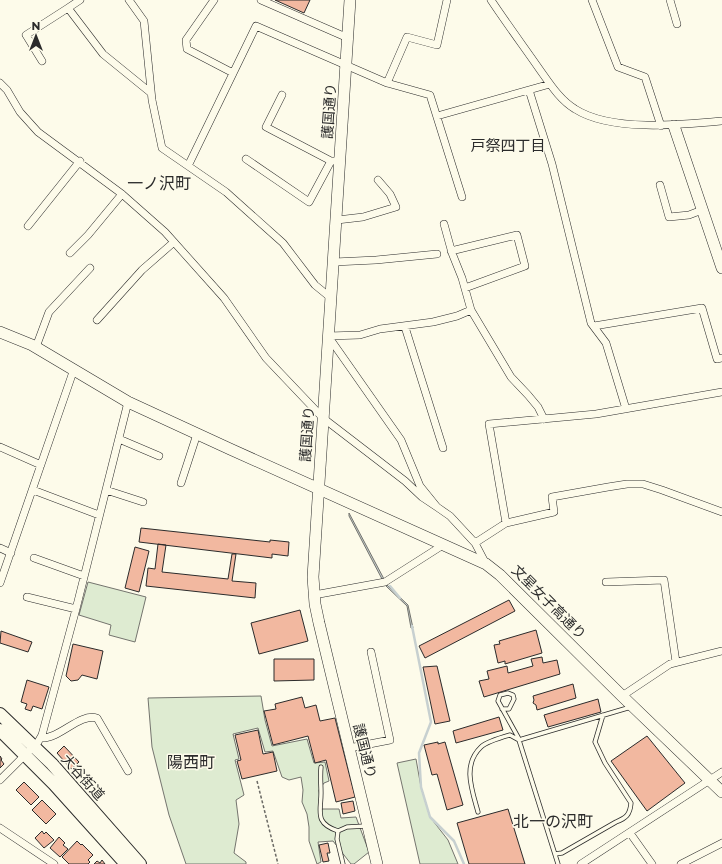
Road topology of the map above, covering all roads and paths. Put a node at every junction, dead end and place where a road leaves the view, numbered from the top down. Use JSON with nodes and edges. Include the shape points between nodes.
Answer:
{"nodes":[{"id":1,"x":80,"y":0,"type":"edge"},
{"id":2,"x":129,"y":0,"type":"edge"},
{"id":3,"x":214,"y":0,"type":"edge"},
{"id":4,"x":260,"y":0,"type":"edge"},
{"id":5,"x":350,"y":0,"type":"edge"},
{"id":6,"x":446,"y":0,"type":"edge"},
{"id":7,"x":491,"y":0,"type":"edge"},
{"id":8,"x":592,"y":0,"type":"edge"},
{"id":9,"x":670,"y":0,"type":"edge"},
{"id":10,"x":68,"y":8,"type":"junction"},
{"id":11,"x":678,"y":24,"type":"dead end"},
{"id":12,"x":348,"y":38,"type":"junction"},
{"id":13,"x":42,"y":61,"type":"dead end"},
{"id":14,"x":346,"y":66,"type":"junction"},
{"id":15,"x":233,"y":73,"type":"junction"},
{"id":16,"x":387,"y":83,"type":"junction"},
{"id":17,"x":0,"y":84,"type":"edge"},
{"id":18,"x":550,"y":84,"type":"junction"},
{"id":19,"x":530,"y":90,"type":"junction"},
{"id":20,"x":151,"y":93,"type":"junction"},
{"id":21,"x":282,"y":95,"type":"dead end"},
{"id":22,"x":437,"y":116,"type":"junction"},
{"id":23,"x":722,"y":121,"type":"edge"},
{"id":24,"x":661,"y":126,"type":"junction"},
{"id":25,"x":674,"y":126,"type":"junction"},
{"id":26,"x":246,"y":159,"type":"dead end"},
{"id":27,"x":80,"y":161,"type":"junction"},
{"id":28,"x":336,"y":161,"type":"junction"},
{"id":29,"x":188,"y":166,"type":"junction"},
{"id":30,"x":378,"y":180,"type":"dead end"},
{"id":31,"x":660,"y":185,"type":"dead end"},
{"id":32,"x":122,"y":194,"type":"junction"},
{"id":33,"x":462,"y":197,"type":"dead end"},
{"id":34,"x":702,"y":210,"type":"junction"},
{"id":35,"x":336,"y":220,"type":"junction"},
{"id":36,"x":444,"y":224,"type":"dead end"},
{"id":37,"x":28,"y":226,"type":"dead end"},
{"id":38,"x":174,"y":242,"type":"junction"},
{"id":39,"x":452,"y":251,"type":"junction"},
{"id":40,"x":70,"y":253,"type":"dead end"},
{"id":41,"x":437,"y":254,"type":"dead end"},
{"id":42,"x":334,"y":262,"type":"junction"},
{"id":43,"x":90,"y":268,"type":"dead end"},
{"id":44,"x":722,"y":268,"type":"edge"},
{"id":45,"x":465,"y":288,"type":"junction"},
{"id":46,"x":331,"y":298,"type":"junction"},
{"id":47,"x":471,"y":310,"type":"junction"},
{"id":48,"x":97,"y":320,"type":"dead end"},
{"id":49,"x":594,"y":326,"type":"junction"},
{"id":50,"x":405,"y":327,"type":"junction"},
{"id":51,"x":0,"y":332,"type":"edge"},
{"id":52,"x":328,"y":336,"type":"junction"},
{"id":53,"x":36,"y":347,"type":"junction"},
{"id":54,"x":722,"y":358,"type":"edge"},
{"id":55,"x":74,"y":369,"type":"junction"},
{"id":56,"x":722,"y":392,"type":"edge"},
{"id":57,"x":128,"y":402,"type":"junction"},
{"id":58,"x":626,"y":409,"type":"junction"},
{"id":59,"x":323,"y":418,"type":"junction"},
{"id":60,"x":544,"y":419,"type":"junction"},
{"id":61,"x":197,"y":434,"type":"junction"},
{"id":62,"x":119,"y":439,"type":"junction"},
{"id":63,"x":0,"y":447,"type":"edge"},
{"id":64,"x":443,"y":448,"type":"dead end"},
{"id":65,"x":159,"y":456,"type":"dead end"},
{"id":66,"x":41,"y":465,"type":"junction"},
{"id":67,"x":181,"y":482,"type":"dead end"},
{"id":68,"x":318,"y":488,"type":"junction"},
{"id":69,"x":32,"y":490,"type":"junction"},
{"id":70,"x":106,"y":490,"type":"junction"},
{"id":71,"x":143,"y":502,"type":"dead end"},
{"id":72,"x":437,"y":507,"type":"junction"},
{"id":73,"x":722,"y":512,"type":"edge"},
{"id":74,"x":99,"y":516,"type":"junction"},
{"id":75,"x":506,"y":523,"type":"junction"},
{"id":76,"x":475,"y":543,"type":"junction"},
{"id":77,"x":443,"y":545,"type":"junction"},
{"id":78,"x":0,"y":548,"type":"edge"},
{"id":79,"x":11,"y":553,"type":"junction"},
{"id":80,"x":34,"y":558,"type":"dead end"},
{"id":81,"x":486,"y":564,"type":"junction"},
{"id":82,"x":84,"y":576,"type":"junction"},
{"id":83,"x":606,"y":582,"type":"dead end"},
{"id":84,"x":0,"y":583,"type":"edge"},
{"id":85,"x":314,"y":595,"type":"junction"},
{"id":86,"x":27,"y":598,"type":"dead end"},
{"id":87,"x":76,"y":609,"type":"junction"},
{"id":88,"x":722,"y":651,"type":"edge"},
{"id":89,"x":371,"y":652,"type":"dead end"},
{"id":90,"x":676,"y":662,"type":"junction"},
{"id":91,"x":622,"y":696,"type":"junction"},
{"id":92,"x":634,"y":706,"type":"junction"},
{"id":93,"x":502,"y":709,"type":"junction"},
{"id":94,"x":0,"y":714,"type":"edge"},
{"id":95,"x":603,"y":715,"type":"junction"},
{"id":96,"x":0,"y":730,"type":"edge"},
{"id":97,"x":519,"y":740,"type":"junction"},
{"id":98,"x":34,"y":746,"type":"junction"},
{"id":99,"x":349,"y":748,"type":"junction"},
{"id":100,"x":321,"y":767,"type":"dead end"},
{"id":101,"x":128,"y":771,"type":"dead end"},
{"id":102,"x":722,"y":772,"type":"edge"},
{"id":103,"x":0,"y":780,"type":"edge"},
{"id":104,"x":710,"y":780,"type":"junction"},
{"id":105,"x":257,"y":781,"type":"dead end"},
{"id":106,"x":722,"y":792,"type":"edge"},
{"id":107,"x":478,"y":812,"type":"dead end"},
{"id":108,"x":368,"y":826,"type":"junction"},
{"id":109,"x":0,"y":828,"type":"edge"},
{"id":110,"x":338,"y":831,"type":"junction"},
{"id":111,"x":630,"y":833,"type":"junction"},
{"id":112,"x":722,"y":843,"type":"edge"},
{"id":113,"x":555,"y":854,"type":"junction"},
{"id":114,"x":54,"y":864,"type":"edge"},
{"id":115,"x":126,"y":864,"type":"edge"},
{"id":116,"x":140,"y":864,"type":"edge"},
{"id":117,"x":278,"y":864,"type":"edge"},
{"id":118,"x":343,"y":864,"type":"edge"},
{"id":119,"x":375,"y":864,"type":"edge"},
{"id":120,"x":558,"y":864,"type":"edge"},
{"id":121,"x":581,"y":864,"type":"edge"},
{"id":122,"x":652,"y":864,"type":"edge"},
{"id":123,"x":681,"y":864,"type":"edge"}],
"edges":[{"from":1,"to":10,"type":"street"},
{"from":2,"to":20,"type":"street","via":[[144,21]]},
{"from":3,"to":15,"type":"street","via":[[186,40],[187,49]]},
{"from":4,"to":12,"type":"street"},
{"from":5,"to":12,"type":"street","name":"護国通り"},
{"from":6,"to":16,"type":"street","via":[[437,45],[407,37]]},
{"from":7,"to":18,"type":"street"},
{"from":8,"to":24,"type":"street","via":[[618,67],[645,77]]},
{"from":9,"to":11,"type":"street"},
{"from":10,"to":13,"type":"street","via":[[26,35]]},
{"from":10,"to":20,"type":"street","via":[[103,54]]},
{"from":12,"to":14,"type":"street","name":"護国通り"},
{"from":14,"to":15,"type":"street","via":[[256,26]]},
{"from":14,"to":16,"type":"street"},
{"from":14,"to":28,"type":"street","name":"護国通り"},
{"from":15,"to":29,"type":"street"},
{"from":16,"to":22,"type":"street","via":[[430,94]]},
{"from":17,"to":27,"type":"street","via":[[38,132]]},
{"from":18,"to":19,"type":"street"},
{"from":18,"to":24,"type":"street","via":[[567,103],[581,112],[616,122]]},
{"from":19,"to":22,"type":"street"},
{"from":19,"to":49,"type":"street"},
{"from":20,"to":29,"type":"street","via":[[162,148]]},
{"from":21,"to":28,"type":"street","via":[[266,127]]},
{"from":22,"to":33,"type":"street"},
{"from":23,"to":25,"type":"street"},
{"from":24,"to":25,"type":"street"},
{"from":25,"to":34,"type":"street"},
{"from":26,"to":28,"type":"street","via":[[309,202]]},
{"from":27,"to":32,"type":"street"},
{"from":27,"to":37,"type":"street"},
{"from":28,"to":35,"type":"street","name":"護国通り"},
{"from":29,"to":46,"type":"street","via":[[226,192],[283,243],[315,285]]},
{"from":30,"to":35,"type":"street","via":[[390,194],[396,207],[363,217]]},
{"from":31,"to":34,"type":"street","via":[[669,217],[689,215]]},
{"from":32,"to":38,"type":"street"},
{"from":32,"to":40,"type":"street"},
{"from":34,"to":44,"type":"street"},
{"from":35,"to":42,"type":"street","name":"護国通り"},
{"from":36,"to":39,"type":"street"},
{"from":38,"to":48,"type":"street","via":[[142,270]]},
{"from":38,"to":59,"type":"street","via":[[224,298],[266,358]]},
{"from":39,"to":45,"type":"street"},
{"from":39,"to":45,"type":"street","via":[[517,235],[525,266]]},
{"from":41,"to":42,"type":"street"},
{"from":42,"to":46,"type":"street","name":"護国通り"},
{"from":43,"to":53,"type":"street","via":[[49,312]]},
{"from":45,"to":47,"type":"street"},
{"from":46,"to":52,"type":"street","name":"護国通り"},
{"from":47,"to":50,"type":"street","via":[[456,316]]},
{"from":47,"to":60,"type":"street","via":[[511,377],[538,407]]},
{"from":49,"to":54,"type":"street","via":[[702,308],[717,359]]},
{"from":49,"to":58,"type":"street","via":[[606,343]]},
{"from":50,"to":52,"type":"street","via":[[380,329],[360,335]]},
{"from":50,"to":64,"type":"street"},
{"from":51,"to":53,"type":"street","name":"文星女子高通り"},
{"from":52,"to":59,"type":"street","name":"護国通り"},
{"from":52,"to":72,"type":"street","via":[[401,440],[420,486]]},
{"from":53,"to":55,"type":"street","name":"文星女子高通り"},
{"from":55,"to":57,"type":"street","name":"文星女子高通り"},
{"from":55,"to":66,"type":"street"},
{"from":56,"to":58,"type":"street"},
{"from":57,"to":61,"type":"street","name":"文星女子高通り"},
{"from":57,"to":62,"type":"street"},
{"from":58,"to":60,"type":"street"},
{"from":59,"to":68,"type":"street","name":"護国通り"},
{"from":59,"to":72,"type":"street"},
{"from":60,"to":75,"type":"street","via":[[489,424]]},
{"from":61,"to":67,"type":"street"},
{"from":61,"to":68,"type":"street","name":"文星女子高通り"},
{"from":62,"to":65,"type":"street"},
{"from":62,"to":70,"type":"street"},
{"from":63,"to":66,"type":"street"},
{"from":66,"to":69,"type":"street"},
{"from":68,"to":77,"type":"street","name":"文星女子高通り"},
{"from":68,"to":85,"type":"street","name":"護国通り","via":[[312,577]]},
{"from":69,"to":74,"type":"street"},
{"from":69,"to":79,"type":"street"},
{"from":70,"to":71,"type":"street"},
{"from":70,"to":74,"type":"street"},
{"from":72,"to":76,"type":"street","via":[[450,516]]},
{"from":73,"to":75,"type":"street","via":[[643,484],[627,484],[552,497],[554,512]]},
{"from":74,"to":82,"type":"street"},
{"from":75,"to":76,"type":"street"},
{"from":76,"to":81,"type":"street"},
{"from":77,"to":81,"type":"street","name":"文星女子高通り"},
{"from":77,"to":85,"type":"street","via":[[385,582]]},
{"from":78,"to":79,"type":"street"},
{"from":79,"to":84,"type":"street"},
{"from":80,"to":82,"type":"street"},
{"from":81,"to":91,"type":"street","name":"文星女子高通り"},
{"from":82,"to":87,"type":"street"},
{"from":83,"to":90,"type":"street","via":[[664,580]]},
{"from":85,"to":99,"type":"street","name":"護国通り"},
{"from":86,"to":87,"type":"street"},
{"from":87,"to":98,"type":"street"},
{"from":88,"to":90,"type":"street"},
{"from":89,"to":99,"type":"street","via":[[390,740]]},
{"from":90,"to":91,"type":"street"},
{"from":91,"to":92,"type":"street","name":"文星女子高通り"},
{"from":92,"to":95,"type":"lane"},
{"from":92,"to":104,"type":"street","name":"文星女子高通り"},
{"from":93,"to":93,"type":"lane","via":[[498,702],[500,695],[513,695],[514,699],[509,709]]},
{"from":93,"to":97,"type":"lane"},
{"from":94,"to":98,"type":"main road","name":"大谷街道"},
{"from":95,"to":97,"type":"lane"},
{"from":95,"to":113,"type":"lane","via":[[595,742],[605,763],[631,803],[631,811],[624,819],[562,853]]},
{"from":96,"to":98,"type":"main road","name":"大谷街道"},
{"from":97,"to":107,"type":"lane","via":[[510,735],[482,746],[471,762],[470,784]]},
{"from":97,"to":113,"type":"lane"},
{"from":98,"to":101,"type":"street","via":[[88,717],[97,718]]},
{"from":98,"to":103,"type":"street"},
{"from":98,"to":115,"type":"main road","name":"大谷街道","via":[[54,784]]},
{"from":98,"to":116,"type":"main road","name":"大谷街道"},
{"from":99,"to":108,"type":"street","name":"護国通り"},
{"from":100,"to":110,"type":"lane","via":[[320,814],[323,822]]},
{"from":102,"to":104,"type":"street"},
{"from":104,"to":106,"type":"street","name":"文星女子高通り"},
{"from":104,"to":111,"type":"street"},
{"from":105,"to":117,"type":"path"},
{"from":108,"to":110,"type":"lane","via":[[347,827]]},
{"from":108,"to":119,"type":"street","name":"護国通り"},
{"from":109,"to":114,"type":"street"},
{"from":110,"to":118,"type":"lane","via":[[337,839]]},
{"from":111,"to":121,"type":"street"},
{"from":111,"to":122,"type":"street"},
{"from":112,"to":123,"type":"street"},
{"from":113,"to":120,"type":"lane"}]}
